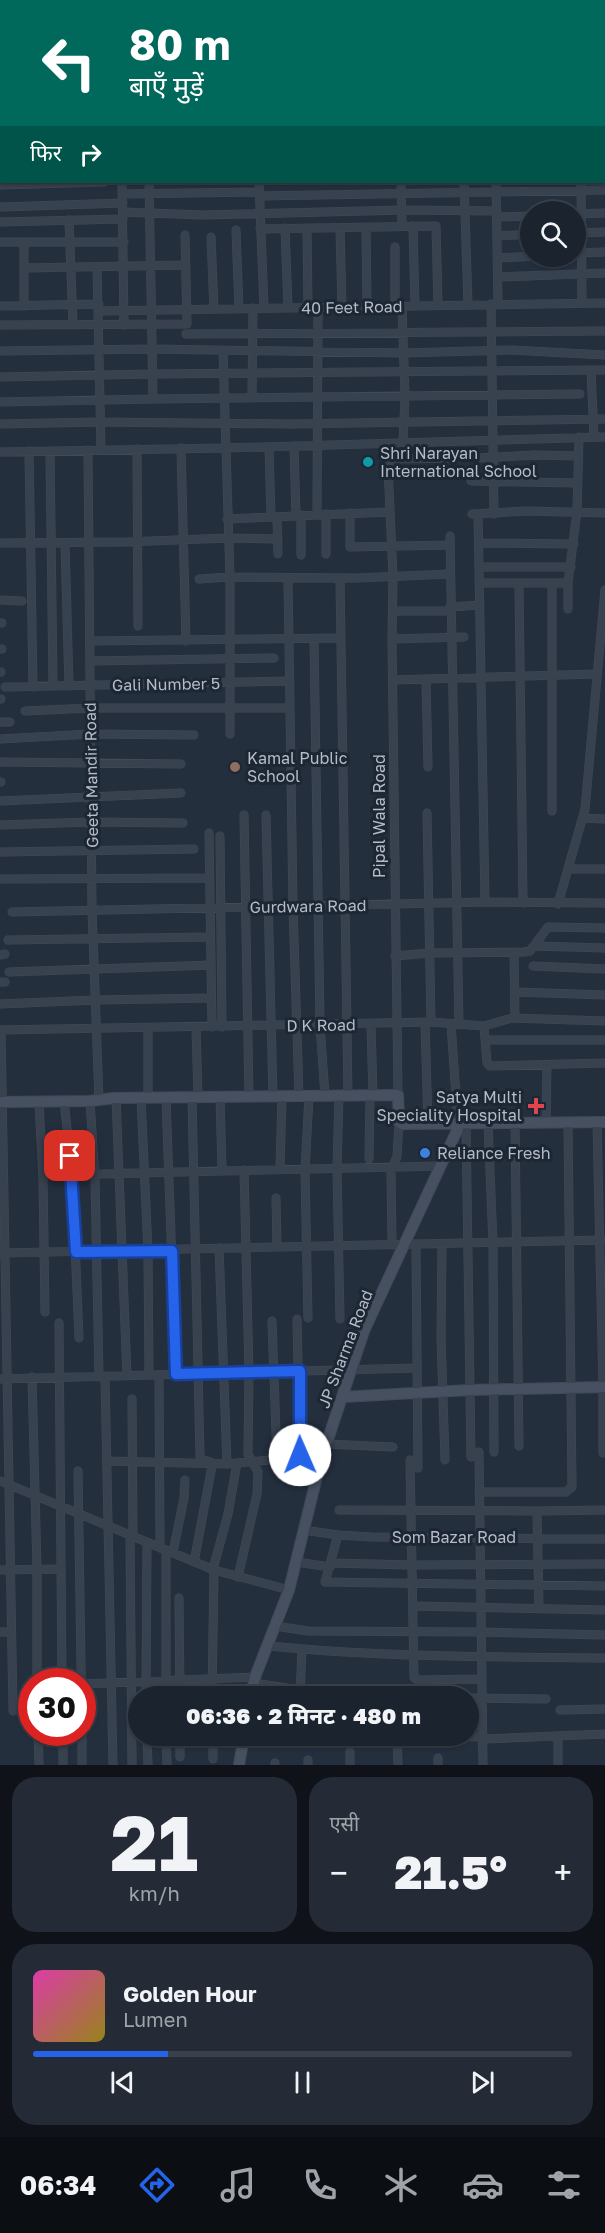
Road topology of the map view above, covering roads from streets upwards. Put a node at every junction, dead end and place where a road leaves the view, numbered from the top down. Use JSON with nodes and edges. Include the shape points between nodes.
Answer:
{"nodes":[{"id":1,"x":70,"y":183,"type":"edge"},
{"id":2,"x":122,"y":183,"type":"edge"},
{"id":3,"x":149,"y":183,"type":"edge"},
{"id":4,"x":259,"y":183,"type":"edge"},
{"id":5,"x":401,"y":183,"type":"edge"},
{"id":6,"x":464,"y":183,"type":"edge"},
{"id":7,"x":496,"y":183,"type":"edge"},
{"id":8,"x":581,"y":183,"type":"edge"},
{"id":9,"x":0,"y":185,"type":"edge"},
{"id":10,"x":605,"y":190,"type":"edge"},
{"id":11,"x":581,"y":191,"type":"junction"},
{"id":12,"x":402,"y":192,"type":"junction"},
{"id":13,"x":465,"y":192,"type":"junction"},
{"id":14,"x":149,"y":193,"type":"junction"},
{"id":15,"x":496,"y":193,"type":"junction"},
{"id":16,"x":123,"y":194,"type":"junction"},
{"id":17,"x":259,"y":194,"type":"junction"},
{"id":18,"x":580,"y":201,"type":"edge"},
{"id":19,"x":123,"y":203,"type":"junction"},
{"id":20,"x":0,"y":207,"type":"edge"},
{"id":21,"x":402,"y":210,"type":"junction"},
{"id":22,"x":465,"y":211,"type":"junction"},
{"id":23,"x":149,"y":212,"type":"junction"},
{"id":24,"x":260,"y":213,"type":"junction"},
{"id":25,"x":605,"y":213,"type":"edge"},
{"id":26,"x":498,"y":214,"type":"junction"},
{"id":27,"x":586,"y":214,"type":"edge"},
{"id":28,"x":123,"y":215,"type":"junction"},
{"id":29,"x":520,"y":215,"type":"edge"},
{"id":30,"x":69,"y":220,"type":"junction"},
{"id":31,"x":0,"y":222,"type":"edge"},
{"id":32,"x":402,"y":226,"type":"junction"},
{"id":33,"x":413,"y":226,"type":"junction"},
{"id":34,"x":366,"y":227,"type":"junction"},
{"id":35,"x":285,"y":228,"type":"junction"},
{"id":36,"x":307,"y":228,"type":"junction"},
{"id":37,"x":340,"y":228,"type":"junction"},
{"id":38,"x":260,"y":229,"type":"junction"},
{"id":39,"x":236,"y":230,"type":"dead end"},
{"id":40,"x":605,"y":232,"type":"edge"},
{"id":41,"x":586,"y":233,"type":"edge"},
{"id":42,"x":520,"y":235,"type":"edge"},
{"id":43,"x":185,"y":236,"type":"dead end"},
{"id":44,"x":498,"y":236,"type":"junction"},
{"id":45,"x":211,"y":237,"type":"dead end"},
{"id":46,"x":0,"y":242,"type":"edge"},
{"id":47,"x":24,"y":242,"type":"junction"},
{"id":48,"x":70,"y":242,"type":"junction"},
{"id":49,"x":124,"y":242,"type":"junction"},
{"id":50,"x":395,"y":246,"type":"dead end"},
{"id":51,"x":605,"y":252,"type":"edge"},
{"id":52,"x":586,"y":253,"type":"edge"},
{"id":53,"x":520,"y":257,"type":"edge"},
{"id":54,"x":498,"y":258,"type":"junction"},
{"id":55,"x":186,"y":265,"type":"junction"},
{"id":56,"x":150,"y":266,"type":"junction"},
{"id":57,"x":97,"y":267,"type":"junction"},
{"id":58,"x":124,"y":267,"type":"junction"},
{"id":59,"x":581,"y":267,"type":"edge"},
{"id":60,"x":24,"y":268,"type":"junction"},
{"id":61,"x":70,"y":268,"type":"junction"},
{"id":62,"x":605,"y":273,"type":"edge"},
{"id":63,"x":582,"y":274,"type":"junction"},
{"id":64,"x":498,"y":277,"type":"junction"},
{"id":65,"x":582,"y":303,"type":"junction"},
{"id":66,"x":605,"y":303,"type":"edge"},
{"id":67,"x":468,"y":304,"type":"junction"},
{"id":68,"x":494,"y":304,"type":"junction"},
{"id":69,"x":72,"y":305,"type":"junction"},
{"id":70,"x":415,"y":305,"type":"junction"},
{"id":71,"x":438,"y":305,"type":"junction"},
{"id":72,"x":0,"y":306,"type":"edge"},
{"id":73,"x":24,"y":306,"type":"junction"},
{"id":74,"x":398,"y":306,"type":"junction"},
{"id":75,"x":99,"y":307,"type":"junction"},
{"id":76,"x":342,"y":307,"type":"junction"},
{"id":77,"x":367,"y":307,"type":"junction"},
{"id":78,"x":253,"y":308,"type":"junction"},
{"id":79,"x":264,"y":308,"type":"junction"},
{"id":80,"x":288,"y":308,"type":"junction"},
{"id":81,"x":308,"y":308,"type":"junction"},
{"id":82,"x":318,"y":308,"type":"junction"},
{"id":83,"x":187,"y":309,"type":"junction"},
{"id":84,"x":214,"y":309,"type":"junction"},
{"id":85,"x":239,"y":309,"type":"junction"},
{"id":86,"x":151,"y":311,"type":"junction"},
{"id":87,"x":124,"y":312,"type":"junction"},
{"id":88,"x":99,"y":324,"type":"junction"},
{"id":89,"x":0,"y":325,"type":"edge"},
{"id":90,"x":73,"y":325,"type":"junction"},
{"id":91,"x":124,"y":325,"type":"junction"},
{"id":92,"x":152,"y":325,"type":"junction"},
{"id":93,"x":605,"y":331,"type":"edge"},
{"id":94,"x":491,"y":332,"type":"junction"},
{"id":95,"x":403,"y":333,"type":"junction"},
{"id":96,"x":186,"y":334,"type":"dead end"},
{"id":97,"x":253,"y":334,"type":"junction"},
{"id":98,"x":318,"y":334,"type":"junction"},
{"id":99,"x":152,"y":349,"type":"junction"},
{"id":100,"x":0,"y":351,"type":"edge"},
{"id":101,"x":100,"y":351,"type":"junction"},
{"id":102,"x":491,"y":351,"type":"junction"},
{"id":103,"x":223,"y":352,"type":"junction"},
{"id":104,"x":253,"y":352,"type":"junction"},
{"id":105,"x":318,"y":353,"type":"junction"},
{"id":106,"x":404,"y":353,"type":"junction"},
{"id":107,"x":605,"y":355,"type":"edge"},
{"id":108,"x":591,"y":370,"type":"junction"},
{"id":109,"x":605,"y":370,"type":"edge"},
{"id":110,"x":404,"y":371,"type":"junction"},
{"id":111,"x":491,"y":371,"type":"junction"},
{"id":112,"x":318,"y":373,"type":"junction"},
{"id":113,"x":153,"y":374,"type":"junction"},
{"id":114,"x":224,"y":374,"type":"junction"},
{"id":115,"x":252,"y":374,"type":"junction"},
{"id":116,"x":99,"y":376,"type":"junction"},
{"id":117,"x":0,"y":377,"type":"edge"},
{"id":118,"x":580,"y":394,"type":"dead end"},
{"id":119,"x":491,"y":395,"type":"junction"},
{"id":120,"x":405,"y":396,"type":"junction"},
{"id":121,"x":318,"y":397,"type":"junction"},
{"id":122,"x":223,"y":398,"type":"junction"},
{"id":123,"x":252,"y":398,"type":"junction"},
{"id":124,"x":153,"y":399,"type":"junction"},
{"id":125,"x":99,"y":400,"type":"junction"},
{"id":126,"x":0,"y":402,"type":"edge"},
{"id":127,"x":594,"y":419,"type":"junction"},
{"id":128,"x":605,"y":419,"type":"edge"},
{"id":129,"x":492,"y":420,"type":"junction"},
{"id":130,"x":99,"y":422,"type":"junction"},
{"id":131,"x":404,"y":422,"type":"junction"},
{"id":132,"x":224,"y":423,"type":"junction"},
{"id":133,"x":317,"y":423,"type":"junction"},
{"id":134,"x":0,"y":424,"type":"edge"},
{"id":135,"x":579,"y":437,"type":"junction"},
{"id":136,"x":594,"y":437,"type":"junction"},
{"id":137,"x":605,"y":437,"type":"edge"},
{"id":138,"x":491,"y":441,"type":"junction"},
{"id":139,"x":403,"y":443,"type":"junction"},
{"id":140,"x":317,"y":445,"type":"junction"},
{"id":141,"x":294,"y":446,"type":"junction"},
{"id":142,"x":269,"y":447,"type":"junction"},
{"id":143,"x":181,"y":448,"type":"junction"},
{"id":144,"x":225,"y":448,"type":"junction"},
{"id":145,"x":101,"y":449,"type":"junction"},
{"id":146,"x":137,"y":449,"type":"junction"},
{"id":147,"x":88,"y":450,"type":"junction"},
{"id":148,"x":29,"y":451,"type":"junction"},
{"id":149,"x":50,"y":451,"type":"junction"},
{"id":150,"x":0,"y":452,"type":"edge"},
{"id":151,"x":579,"y":456,"type":"junction"},
{"id":152,"x":455,"y":458,"type":"dead end"},
{"id":153,"x":480,"y":458,"type":"dead end"},
{"id":154,"x":492,"y":458,"type":"junction"},
{"id":155,"x":471,"y":482,"type":"dead end"},
{"id":156,"x":493,"y":482,"type":"junction"},
{"id":157,"x":578,"y":483,"type":"junction"},
{"id":158,"x":577,"y":511,"type":"junction"},
{"id":159,"x":389,"y":512,"type":"junction"},
{"id":160,"x":350,"y":513,"type":"junction"},
{"id":161,"x":605,"y":513,"type":"edge"},
{"id":162,"x":321,"y":514,"type":"junction"},
{"id":163,"x":494,"y":514,"type":"junction"},
{"id":164,"x":299,"y":516,"type":"junction"},
{"id":165,"x":274,"y":517,"type":"junction"},
{"id":166,"x":227,"y":519,"type":"junction"},
{"id":167,"x":450,"y":536,"type":"dead end"},
{"id":168,"x":228,"y":538,"type":"junction"},
{"id":169,"x":278,"y":539,"type":"junction"},
{"id":170,"x":184,"y":540,"type":"junction"},
{"id":171,"x":30,"y":542,"type":"junction"},
{"id":172,"x":52,"y":542,"type":"junction"},
{"id":173,"x":138,"y":542,"type":"junction"},
{"id":174,"x":0,"y":543,"type":"edge"},
{"id":175,"x":64,"y":543,"type":"junction"},
{"id":176,"x":89,"y":543,"type":"junction"},
{"id":177,"x":479,"y":543,"type":"junction"},
{"id":178,"x":574,"y":544,"type":"junction"},
{"id":179,"x":450,"y":545,"type":"junction"},
{"id":180,"x":391,"y":547,"type":"junction"},
{"id":181,"x":278,"y":554,"type":"dead end"},
{"id":182,"x":326,"y":554,"type":"dead end"},
{"id":183,"x":301,"y":555,"type":"dead end"},
{"id":184,"x":479,"y":567,"type":"junction"},
{"id":185,"x":570,"y":567,"type":"junction"},
{"id":186,"x":450,"y":574,"type":"junction"},
{"id":187,"x":393,"y":576,"type":"junction"},
{"id":188,"x":230,"y":577,"type":"junction"},
{"id":189,"x":288,"y":578,"type":"junction"},
{"id":190,"x":340,"y":578,"type":"junction"},
{"id":191,"x":199,"y":579,"type":"dead end"},
{"id":192,"x":479,"y":583,"type":"junction"},
{"id":193,"x":568,"y":583,"type":"junction"},
{"id":194,"x":519,"y":584,"type":"junction"},
{"id":195,"x":552,"y":584,"type":"junction"},
{"id":196,"x":605,"y":590,"type":"edge"},
{"id":197,"x":0,"y":600,"type":"edge"},
{"id":198,"x":22,"y":601,"type":"dead end"},
{"id":199,"x":480,"y":605,"type":"junction"},
{"id":200,"x":450,"y":609,"type":"junction"},
{"id":201,"x":568,"y":609,"type":"dead end"},
{"id":202,"x":393,"y":611,"type":"junction"},
{"id":203,"x":138,"y":626,"type":"dead end"},
{"id":204,"x":451,"y":637,"type":"junction"},
{"id":205,"x":464,"y":637,"type":"dead end"},
{"id":206,"x":340,"y":638,"type":"junction"},
{"id":207,"x":314,"y":639,"type":"junction"},
{"id":208,"x":392,"y":639,"type":"junction"},
{"id":209,"x":230,"y":640,"type":"junction"},
{"id":210,"x":289,"y":640,"type":"junction"},
{"id":211,"x":90,"y":641,"type":"junction"},
{"id":212,"x":186,"y":641,"type":"junction"},
{"id":213,"x":230,"y":658,"type":"junction"},
{"id":214,"x":274,"y":658,"type":"dead end"},
{"id":215,"x":90,"y":661,"type":"junction"},
{"id":216,"x":597,"y":674,"type":"junction"},
{"id":217,"x":553,"y":675,"type":"junction"},
{"id":218,"x":521,"y":676,"type":"junction"},
{"id":219,"x":481,"y":678,"type":"junction"},
{"id":220,"x":426,"y":679,"type":"junction"},
{"id":221,"x":452,"y":679,"type":"junction"},
{"id":222,"x":393,"y":680,"type":"junction"},
{"id":223,"x":290,"y":681,"type":"junction"},
{"id":224,"x":230,"y":682,"type":"junction"},
{"id":225,"x":90,"y":685,"type":"junction"},
{"id":226,"x":53,"y":686,"type":"junction"},
{"id":227,"x":69,"y":686,"type":"junction"},
{"id":228,"x":5,"y":687,"type":"dead end"},
{"id":229,"x":33,"y":687,"type":"junction"},
{"id":230,"x":230,"y":707,"type":"junction"},
{"id":231,"x":91,"y":708,"type":"junction"},
{"id":232,"x":291,"y":708,"type":"junction"},
{"id":233,"x":25,"y":711,"type":"dead end"},
{"id":234,"x":0,"y":722,"type":"edge"},
{"id":235,"x":10,"y":722,"type":"dead end"},
{"id":236,"x":91,"y":734,"type":"junction"},
{"id":237,"x":230,"y":734,"type":"dead end"},
{"id":238,"x":194,"y":735,"type":"dead end"},
{"id":239,"x":0,"y":739,"type":"edge"},
{"id":240,"x":0,"y":762,"type":"edge"},
{"id":241,"x":91,"y":764,"type":"junction"},
{"id":242,"x":181,"y":764,"type":"dead end"},
{"id":243,"x":428,"y":767,"type":"dead end"},
{"id":244,"x":180,"y":793,"type":"dead end"},
{"id":245,"x":91,"y":796,"type":"junction"},
{"id":246,"x":0,"y":801,"type":"edge"},
{"id":247,"x":552,"y":811,"type":"dead end"},
{"id":248,"x":427,"y":813,"type":"dead end"},
{"id":249,"x":244,"y":815,"type":"dead end"},
{"id":250,"x":266,"y":815,"type":"dead end"},
{"id":251,"x":583,"y":818,"type":"junction"},
{"id":252,"x":605,"y":819,"type":"edge"},
{"id":253,"x":92,"y":822,"type":"junction"},
{"id":254,"x":183,"y":823,"type":"dead end"},
{"id":255,"x":0,"y":825,"type":"edge"},
{"id":256,"x":208,"y":833,"type":"dead end"},
{"id":257,"x":220,"y":836,"type":"dead end"},
{"id":258,"x":194,"y":849,"type":"dead end"},
{"id":259,"x":92,"y":851,"type":"junction"},
{"id":260,"x":0,"y":852,"type":"edge"},
{"id":261,"x":568,"y":869,"type":"junction"},
{"id":262,"x":605,"y":869,"type":"edge"},
{"id":263,"x":209,"y":878,"type":"junction"},
{"id":264,"x":0,"y":879,"type":"edge"},
{"id":265,"x":92,"y":879,"type":"junction"},
{"id":266,"x":457,"y":902,"type":"junction"},
{"id":267,"x":485,"y":902,"type":"junction"},
{"id":268,"x":428,"y":903,"type":"junction"},
{"id":269,"x":523,"y":903,"type":"junction"},
{"id":270,"x":605,"y":903,"type":"edge"},
{"id":271,"x":394,"y":904,"type":"junction"},
{"id":272,"x":558,"y":904,"type":"junction"},
{"id":273,"x":318,"y":905,"type":"junction"},
{"id":274,"x":344,"y":905,"type":"junction"},
{"id":275,"x":268,"y":906,"type":"junction"},
{"id":276,"x":293,"y":906,"type":"junction"},
{"id":277,"x":245,"y":907,"type":"junction"},
{"id":278,"x":210,"y":908,"type":"junction"},
{"id":279,"x":220,"y":908,"type":"junction"},
{"id":280,"x":92,"y":910,"type":"junction"},
{"id":281,"x":12,"y":912,"type":"dead end"},
{"id":282,"x":605,"y":928,"type":"edge"},
{"id":283,"x":210,"y":937,"type":"junction"},
{"id":284,"x":93,"y":939,"type":"junction"},
{"id":285,"x":8,"y":940,"type":"dead end"},
{"id":286,"x":534,"y":946,"type":"junction"},
{"id":287,"x":605,"y":948,"type":"edge"},
{"id":288,"x":458,"y":952,"type":"junction"},
{"id":289,"x":514,"y":952,"type":"junction"},
{"id":290,"x":429,"y":953,"type":"junction"},
{"id":291,"x":395,"y":956,"type":"junction"},
{"id":292,"x":211,"y":965,"type":"junction"},
{"id":293,"x":533,"y":966,"type":"dead end"},
{"id":294,"x":95,"y":969,"type":"junction"},
{"id":295,"x":605,"y":969,"type":"edge"},
{"id":296,"x":9,"y":972,"type":"dead end"},
{"id":297,"x":515,"y":992,"type":"junction"},
{"id":298,"x":605,"y":995,"type":"edge"},
{"id":299,"x":211,"y":998,"type":"junction"},
{"id":300,"x":96,"y":1000,"type":"junction"},
{"id":301,"x":0,"y":1004,"type":"edge"},
{"id":302,"x":515,"y":1018,"type":"junction"},
{"id":303,"x":605,"y":1021,"type":"edge"},
{"id":304,"x":397,"y":1023,"type":"junction"},
{"id":305,"x":428,"y":1023,"type":"junction"},
{"id":306,"x":371,"y":1024,"type":"junction"},
{"id":307,"x":321,"y":1025,"type":"junction"},
{"id":308,"x":346,"y":1025,"type":"junction"},
{"id":309,"x":455,"y":1025,"type":"junction"},
{"id":310,"x":246,"y":1026,"type":"junction"},
{"id":311,"x":273,"y":1026,"type":"junction"},
{"id":312,"x":296,"y":1026,"type":"junction"},
{"id":313,"x":484,"y":1026,"type":"junction"},
{"id":314,"x":196,"y":1027,"type":"junction"},
{"id":315,"x":212,"y":1027,"type":"junction"},
{"id":316,"x":222,"y":1027,"type":"junction"},
{"id":317,"x":97,"y":1028,"type":"junction"},
{"id":318,"x":148,"y":1028,"type":"junction"},
{"id":319,"x":1,"y":1030,"type":"edge"},
{"id":320,"x":486,"y":1040,"type":"junction"},
{"id":321,"x":605,"y":1040,"type":"edge"},
{"id":322,"x":605,"y":1063,"type":"edge"},
{"id":323,"x":547,"y":1065,"type":"junction"},
{"id":324,"x":398,"y":1095,"type":"junction"},
{"id":325,"x":304,"y":1096,"type":"junction"},
{"id":326,"x":325,"y":1096,"type":"junction"},
{"id":327,"x":344,"y":1096,"type":"junction"},
{"id":328,"x":371,"y":1096,"type":"junction"},
{"id":329,"x":195,"y":1097,"type":"junction"},
{"id":330,"x":220,"y":1097,"type":"junction"},
{"id":331,"x":249,"y":1097,"type":"junction"},
{"id":332,"x":278,"y":1097,"type":"junction"},
{"id":333,"x":116,"y":1098,"type":"junction"},
{"id":334,"x":144,"y":1098,"type":"junction"},
{"id":335,"x":166,"y":1098,"type":"junction"},
{"id":336,"x":95,"y":1100,"type":"junction"},
{"id":337,"x":64,"y":1101,"type":"junction"},
{"id":338,"x":1,"y":1102,"type":"edge"},
{"id":339,"x":39,"y":1102,"type":"junction"},
{"id":340,"x":399,"y":1122,"type":"junction"},
{"id":341,"x":568,"y":1122,"type":"junction"},
{"id":342,"x":601,"y":1122,"type":"edge"},
{"id":343,"x":515,"y":1123,"type":"junction"},
{"id":344,"x":546,"y":1123,"type":"junction"},
{"id":345,"x":428,"y":1124,"type":"junction"},
{"id":346,"x":461,"y":1124,"type":"junction"},
{"id":347,"x":488,"y":1124,"type":"junction"},
{"id":348,"x":369,"y":1159,"type":"dead end"},
{"id":349,"x":441,"y":1166,"type":"junction"},
{"id":350,"x":392,"y":1167,"type":"junction"},
{"id":351,"x":306,"y":1168,"type":"junction"},
{"id":352,"x":337,"y":1168,"type":"junction"},
{"id":353,"x":280,"y":1169,"type":"junction"},
{"id":354,"x":222,"y":1170,"type":"junction"},
{"id":355,"x":244,"y":1170,"type":"junction"},
{"id":356,"x":194,"y":1171,"type":"junction"},
{"id":357,"x":143,"y":1172,"type":"junction"},
{"id":358,"x":168,"y":1172,"type":"junction"},
{"id":359,"x":119,"y":1173,"type":"junction"},
{"id":360,"x":95,"y":1174,"type":"junction"},
{"id":361,"x":276,"y":1198,"type":"dead end"},
{"id":362,"x":603,"y":1240,"type":"edge"},
{"id":363,"x":571,"y":1241,"type":"junction"},
{"id":364,"x":517,"y":1242,"type":"junction"},
{"id":365,"x":493,"y":1243,"type":"junction"},
{"id":366,"x":411,"y":1244,"type":"junction"},
{"id":367,"x":442,"y":1244,"type":"junction"},
{"id":368,"x":467,"y":1244,"type":"junction"},
{"id":369,"x":338,"y":1245,"type":"junction"},
{"id":370,"x":392,"y":1245,"type":"junction"},
{"id":371,"x":307,"y":1246,"type":"junction"},
{"id":372,"x":246,"y":1247,"type":"junction"},
{"id":373,"x":277,"y":1247,"type":"junction"},
{"id":374,"x":219,"y":1248,"type":"junction"},
{"id":375,"x":197,"y":1249,"type":"junction"},
{"id":376,"x":123,"y":1251,"type":"junction"},
{"id":377,"x":148,"y":1251,"type":"junction"},
{"id":378,"x":172,"y":1251,"type":"junction"},
{"id":379,"x":76,"y":1252,"type":"junction"},
{"id":380,"x":96,"y":1252,"type":"junction"},
{"id":381,"x":2,"y":1253,"type":"edge"},
{"id":382,"x":44,"y":1253,"type":"junction"},
{"id":383,"x":45,"y":1312,"type":"dead end"},
{"id":384,"x":308,"y":1318,"type":"dead end"},
{"id":385,"x":297,"y":1319,"type":"dead end"},
{"id":386,"x":340,"y":1320,"type":"dead end"},
{"id":387,"x":272,"y":1321,"type":"dead end"},
{"id":388,"x":59,"y":1323,"type":"dead end"},
{"id":389,"x":78,"y":1338,"type":"dead end"},
{"id":390,"x":352,"y":1368,"type":"junction"},
{"id":391,"x":416,"y":1368,"type":"junction"},
{"id":392,"x":274,"y":1371,"type":"junction"},
{"id":393,"x":300,"y":1371,"type":"junction"},
{"id":394,"x":224,"y":1372,"type":"junction"},
{"id":395,"x":249,"y":1372,"type":"junction"},
{"id":396,"x":199,"y":1373,"type":"junction"},
{"id":397,"x":176,"y":1374,"type":"junction"},
{"id":398,"x":149,"y":1375,"type":"junction"},
{"id":399,"x":159,"y":1375,"type":"junction"},
{"id":400,"x":127,"y":1376,"type":"junction"},
{"id":401,"x":32,"y":1377,"type":"junction"},
{"id":402,"x":61,"y":1377,"type":"junction"},
{"id":403,"x":102,"y":1377,"type":"junction"},
{"id":404,"x":4,"y":1379,"type":"edge"},
{"id":405,"x":604,"y":1387,"type":"edge"},
{"id":406,"x":572,"y":1388,"type":"junction"},
{"id":407,"x":494,"y":1389,"type":"junction"},
{"id":408,"x":518,"y":1389,"type":"junction"},
{"id":409,"x":470,"y":1390,"type":"junction"},
{"id":410,"x":444,"y":1391,"type":"junction"},
{"id":411,"x":416,"y":1392,"type":"junction"},
{"id":412,"x":342,"y":1397,"type":"junction"},
{"id":413,"x":132,"y":1399,"type":"dead end"},
{"id":414,"x":326,"y":1444,"type":"junction"},
{"id":415,"x":519,"y":1446,"type":"dead end"},
{"id":416,"x":393,"y":1447,"type":"dead end"},
{"id":417,"x":478,"y":1452,"type":"dead end"},
{"id":418,"x":494,"y":1452,"type":"dead end"},
{"id":419,"x":603,"y":1452,"type":"dead end"},
{"id":420,"x":302,"y":1457,"type":"junction"},
{"id":421,"x":471,"y":1457,"type":"dead end"},
{"id":422,"x":277,"y":1460,"type":"junction"},
{"id":423,"x":321,"y":1460,"type":"junction"},
{"id":424,"x":410,"y":1460,"type":"dead end"},
{"id":425,"x":445,"y":1460,"type":"dead end"},
{"id":426,"x":107,"y":1461,"type":"junction"},
{"id":427,"x":160,"y":1462,"type":"junction"},
{"id":428,"x":252,"y":1462,"type":"junction"},
{"id":429,"x":132,"y":1463,"type":"junction"},
{"id":430,"x":237,"y":1463,"type":"junction"},
{"id":431,"x":212,"y":1464,"type":"junction"},
{"id":432,"x":228,"y":1464,"type":"junction"},
{"id":433,"x":418,"y":1468,"type":"dead end"},
{"id":434,"x":78,"y":1471,"type":"dead end"},
{"id":435,"x":185,"y":1480,"type":"dead end"},
{"id":436,"x":0,"y":1481,"type":"edge"},
{"id":437,"x":9,"y":1485,"type":"junction"},
{"id":438,"x":479,"y":1492,"type":"junction"},
{"id":439,"x":35,"y":1495,"type":"junction"},
{"id":440,"x":61,"y":1505,"type":"junction"},
{"id":441,"x":480,"y":1509,"type":"junction"},
{"id":442,"x":339,"y":1510,"type":"dead end"},
{"id":443,"x":605,"y":1510,"type":"edge"},
{"id":444,"x":411,"y":1511,"type":"junction"},
{"id":445,"x":537,"y":1511,"type":"junction"},
{"id":446,"x":79,"y":1513,"type":"junction"},
{"id":447,"x":109,"y":1525,"type":"junction"},
{"id":448,"x":303,"y":1530,"type":"junction"},
{"id":449,"x":338,"y":1535,"type":"junction"},
{"id":450,"x":132,"y":1536,"type":"junction"},
{"id":451,"x":411,"y":1537,"type":"junction"},
{"id":452,"x":481,"y":1538,"type":"junction"},
{"id":453,"x":537,"y":1538,"type":"junction"},
{"id":454,"x":605,"y":1539,"type":"edge"},
{"id":455,"x":147,"y":1542,"type":"junction"},
{"id":456,"x":166,"y":1550,"type":"junction"},
{"id":457,"x":194,"y":1562,"type":"junction"},
{"id":458,"x":297,"y":1562,"type":"junction"},
{"id":459,"x":481,"y":1563,"type":"junction"},
{"id":460,"x":538,"y":1564,"type":"junction"},
{"id":461,"x":605,"y":1564,"type":"edge"},
{"id":462,"x":331,"y":1565,"type":"junction"},
{"id":463,"x":412,"y":1565,"type":"junction"},
{"id":464,"x":37,"y":1568,"type":"junction"},
{"id":465,"x":61,"y":1569,"type":"junction"},
{"id":466,"x":0,"y":1570,"type":"edge"},
{"id":467,"x":10,"y":1570,"type":"junction"},
{"id":468,"x":213,"y":1570,"type":"junction"},
{"id":469,"x":238,"y":1577,"type":"junction"},
{"id":470,"x":412,"y":1584,"type":"junction"},
{"id":471,"x":481,"y":1585,"type":"junction"},
{"id":472,"x":539,"y":1585,"type":"junction"},
{"id":473,"x":605,"y":1586,"type":"edge"},
{"id":474,"x":289,"y":1590,"type":"junction"},
{"id":475,"x":179,"y":1598,"type":"dead end"},
{"id":476,"x":414,"y":1606,"type":"junction"},
{"id":477,"x":481,"y":1608,"type":"junction"},
{"id":478,"x":539,"y":1609,"type":"junction"},
{"id":479,"x":605,"y":1610,"type":"edge"},
{"id":480,"x":275,"y":1626,"type":"junction"},
{"id":481,"x":0,"y":1632,"type":"edge"},
{"id":482,"x":10,"y":1632,"type":"junction"},
{"id":483,"x":414,"y":1632,"type":"junction"},
{"id":484,"x":482,"y":1632,"type":"junction"},
{"id":485,"x":605,"y":1635,"type":"edge"},
{"id":486,"x":268,"y":1646,"type":"junction"},
{"id":487,"x":302,"y":1649,"type":"junction"},
{"id":488,"x":414,"y":1655,"type":"junction"},
{"id":489,"x":482,"y":1657,"type":"junction"},
{"id":490,"x":605,"y":1658,"type":"edge"},
{"id":491,"x":37,"y":1668,"type":"edge"},
{"id":492,"x":62,"y":1668,"type":"edge"},
{"id":493,"x":83,"y":1668,"type":"edge"},
{"id":494,"x":482,"y":1679,"type":"junction"},
{"id":495,"x":212,"y":1680,"type":"junction"},
{"id":496,"x":254,"y":1680,"type":"junction"},
{"id":497,"x":165,"y":1681,"type":"junction"},
{"id":498,"x":180,"y":1681,"type":"junction"},
{"id":499,"x":132,"y":1682,"type":"junction"},
{"id":500,"x":146,"y":1682,"type":"junction"},
{"id":501,"x":112,"y":1683,"type":"junction"},
{"id":502,"x":96,"y":1684,"type":"edge"},
{"id":503,"x":146,"y":1686,"type":"edge"},
{"id":504,"x":165,"y":1686,"type":"edge"},
{"id":505,"x":180,"y":1686,"type":"edge"},
{"id":506,"x":212,"y":1686,"type":"edge"},
{"id":507,"x":253,"y":1686,"type":"edge"},
{"id":508,"x":275,"y":1686,"type":"edge"},
{"id":509,"x":300,"y":1686,"type":"edge"},
{"id":510,"x":482,"y":1698,"type":"junction"},
{"id":511,"x":546,"y":1699,"type":"dead end"},
{"id":512,"x":605,"y":1709,"type":"edge"},
{"id":513,"x":560,"y":1710,"type":"dead end"},
{"id":514,"x":13,"y":1711,"type":"dead end"},
{"id":515,"x":482,"y":1718,"type":"joint"},
{"id":516,"x":605,"y":1734,"type":"edge"},
{"id":517,"x":558,"y":1736,"type":"junction"},
{"id":518,"x":479,"y":1738,"type":"edge"},
{"id":519,"x":483,"y":1738,"type":"junction"},
{"id":520,"x":38,"y":1746,"type":"edge"},
{"id":521,"x":63,"y":1746,"type":"edge"},
{"id":522,"x":82,"y":1746,"type":"edge"},
{"id":523,"x":147,"y":1746,"type":"edge"},
{"id":524,"x":166,"y":1746,"type":"edge"},
{"id":525,"x":180,"y":1746,"type":"edge"},
{"id":526,"x":213,"y":1746,"type":"edge"},
{"id":527,"x":242,"y":1746,"type":"edge"},
{"id":528,"x":397,"y":1746,"type":"edge"},
{"id":529,"x":350,"y":1752,"type":"dead end"},
{"id":530,"x":180,"y":1757,"type":"dead end"},
{"id":531,"x":213,"y":1759,"type":"dead end"},
{"id":532,"x":39,"y":1765,"type":"edge"},
{"id":533,"x":63,"y":1765,"type":"edge"},
{"id":534,"x":82,"y":1765,"type":"edge"},
{"id":535,"x":113,"y":1765,"type":"edge"},
{"id":536,"x":132,"y":1765,"type":"edge"},
{"id":537,"x":148,"y":1765,"type":"edge"},
{"id":538,"x":167,"y":1765,"type":"edge"},
{"id":539,"x":239,"y":1765,"type":"edge"},
{"id":540,"x":350,"y":1765,"type":"edge"},
{"id":541,"x":398,"y":1765,"type":"edge"},
{"id":542,"x":483,"y":1765,"type":"edge"},
{"id":543,"x":558,"y":1765,"type":"edge"}],
"edges":[{"from":1,"to":9,"type":"street"},
{"from":2,"to":16,"type":"street"},
{"from":3,"to":14,"type":"street"},
{"from":4,"to":17,"type":"street"},
{"from":5,"to":12,"type":"street"},
{"from":6,"to":13,"type":"street"},
{"from":7,"to":15,"type":"street"},
{"from":8,"to":11,"type":"street"},
{"from":10,"to":11,"type":"street"},
{"from":11,"to":15,"type":"street"},
{"from":11,"to":18,"type":"street"},
{"from":12,"to":13,"type":"street"},
{"from":12,"to":17,"type":"street"},
{"from":12,"to":21,"type":"street"},
{"from":13,"to":15,"type":"street"},
{"from":13,"to":22,"type":"street"},
{"from":14,"to":16,"type":"street"},
{"from":14,"to":17,"type":"street"},
{"from":14,"to":23,"type":"street"},
{"from":15,"to":26,"type":"street"},
{"from":16,"to":19,"type":"street"},
{"from":17,"to":24,"type":"street"},
{"from":19,"to":20,"type":"street"},
{"from":19,"to":28,"type":"street"},
{"from":21,"to":22,"type":"street"},
{"from":21,"to":24,"type":"street"},
{"from":21,"to":32,"type":"street"},
{"from":22,"to":26,"type":"street"},
{"from":22,"to":67,"type":"street"},
{"from":23,"to":24,"type":"street"},
{"from":23,"to":28,"type":"street"},
{"from":23,"to":56,"type":"street"},
{"from":24,"to":38,"type":"street"},
{"from":25,"to":27,"type":"street"},
{"from":26,"to":29,"type":"street"},
{"from":26,"to":44,"type":"street"},
{"from":28,"to":30,"type":"street"},
{"from":28,"to":49,"type":"street"},
{"from":30,"to":31,"type":"street"},
{"from":30,"to":48,"type":"street"},
{"from":32,"to":33,"type":"street"},
{"from":32,"to":34,"type":"street"},
{"from":33,"to":70,"type":"street"},
{"from":33,"to":71,"type":"street","via":[[437,227]]},
{"from":34,"to":37,"type":"street"},
{"from":34,"to":77,"type":"street"},
{"from":35,"to":36,"type":"street"},
{"from":35,"to":38,"type":"street"},
{"from":35,"to":80,"type":"street"},
{"from":36,"to":37,"type":"street"},
{"from":36,"to":81,"type":"street"},
{"from":37,"to":76,"type":"street"},
{"from":38,"to":79,"type":"street"},
{"from":39,"to":85,"type":"street"},
{"from":40,"to":41,"type":"street"},
{"from":42,"to":44,"type":"street"},
{"from":43,"to":55,"type":"street"},
{"from":44,"to":54,"type":"street"},
{"from":45,"to":84,"type":"street"},
{"from":46,"to":47,"type":"street"},
{"from":47,"to":48,"type":"street"},
{"from":47,"to":60,"type":"street"},
{"from":48,"to":49,"type":"street"},
{"from":48,"to":61,"type":"street"},
{"from":49,"to":58,"type":"street"},
{"from":50,"to":74,"type":"street"},
{"from":51,"to":52,"type":"street"},
{"from":53,"to":54,"type":"street"},
{"from":54,"to":64,"type":"street"},
{"from":55,"to":56,"type":"street"},
{"from":55,"to":83,"type":"street"},
{"from":56,"to":58,"type":"street"},
{"from":56,"to":86,"type":"street"},
{"from":57,"to":58,"type":"street"},
{"from":57,"to":61,"type":"street"},
{"from":57,"to":75,"type":"street"},
{"from":58,"to":87,"type":"street"},
{"from":59,"to":63,"type":"street"},
{"from":60,"to":61,"type":"street"},
{"from":60,"to":73,"type":"street"},
{"from":61,"to":69,"type":"street"},
{"from":62,"to":63,"type":"street"},
{"from":63,"to":64,"type":"street"},
{"from":63,"to":65,"type":"street"},
{"from":64,"to":68,"type":"street"},
{"from":65,"to":66,"type":"street","name":"40 Feet Road"},
{"from":65,"to":68,"type":"street","name":"40 Feet Road"},
{"from":67,"to":68,"type":"street","name":"40 Feet Road"},
{"from":67,"to":71,"type":"street","name":"40 Feet Road"},
{"from":68,"to":94,"type":"street"},
{"from":69,"to":73,"type":"street","name":"40 Feet Road"},
{"from":69,"to":75,"type":"street","name":"40 Feet Road"},
{"from":69,"to":90,"type":"street"},
{"from":70,"to":71,"type":"street","name":"40 Feet Road"},
{"from":70,"to":74,"type":"street","name":"40 Feet Road"},
{"from":72,"to":73,"type":"street","name":"40 Feet Road"},
{"from":74,"to":77,"type":"street","name":"40 Feet Road"},
{"from":74,"to":95,"type":"street"},
{"from":75,"to":87,"type":"street","name":"40 Feet Road"},
{"from":75,"to":88,"type":"street"},
{"from":76,"to":77,"type":"street","name":"40 Feet Road"},
{"from":76,"to":82,"type":"street","name":"40 Feet Road"},
{"from":78,"to":79,"type":"street","name":"40 Feet Road"},
{"from":78,"to":85,"type":"street","name":"40 Feet Road"},
{"from":78,"to":97,"type":"street"},
{"from":79,"to":80,"type":"street","name":"40 Feet Road"},
{"from":80,"to":81,"type":"street","name":"40 Feet Road"},
{"from":81,"to":82,"type":"street","name":"40 Feet Road"},
{"from":82,"to":98,"type":"street"},
{"from":83,"to":84,"type":"street","name":"40 Feet Road"},
{"from":83,"to":86,"type":"street","name":"40 Feet Road"},
{"from":83,"to":92,"type":"street","via":[[187,324]]},
{"from":84,"to":85,"type":"street","name":"40 Feet Road"},
{"from":86,"to":87,"type":"street","name":"40 Feet Road"},
{"from":86,"to":92,"type":"street"},
{"from":87,"to":91,"type":"street"},
{"from":88,"to":90,"type":"street"},
{"from":88,"to":91,"type":"street"},
{"from":88,"to":101,"type":"street"},
{"from":89,"to":90,"type":"street"},
{"from":91,"to":92,"type":"street"},
{"from":92,"to":99,"type":"street"},
{"from":93,"to":94,"type":"street"},
{"from":94,"to":95,"type":"street"},
{"from":94,"to":102,"type":"street"},
{"from":95,"to":98,"type":"street"},
{"from":95,"to":106,"type":"street"},
{"from":96,"to":97,"type":"street"},
{"from":97,"to":98,"type":"street"},
{"from":97,"to":104,"type":"street"},
{"from":98,"to":105,"type":"street"},
{"from":99,"to":101,"type":"street"},
{"from":99,"to":103,"type":"street"},
{"from":99,"to":113,"type":"street"},
{"from":100,"to":101,"type":"street"},
{"from":101,"to":116,"type":"street"},
{"from":102,"to":106,"type":"street"},
{"from":102,"to":107,"type":"street"},
{"from":102,"to":111,"type":"street"},
{"from":103,"to":104,"type":"street"},
{"from":103,"to":114,"type":"street"},
{"from":104,"to":105,"type":"street"},
{"from":104,"to":115,"type":"street"},
{"from":105,"to":106,"type":"street"},
{"from":105,"to":112,"type":"street"},
{"from":106,"to":110,"type":"street"},
{"from":108,"to":109,"type":"street"},
{"from":108,"to":111,"type":"street"},
{"from":108,"to":127,"type":"street"},
{"from":110,"to":111,"type":"street"},
{"from":110,"to":112,"type":"street"},
{"from":110,"to":120,"type":"street"},
{"from":111,"to":119,"type":"street"},
{"from":112,"to":115,"type":"street"},
{"from":112,"to":121,"type":"street"},
{"from":113,"to":114,"type":"street"},
{"from":113,"to":116,"type":"street"},
{"from":113,"to":124,"type":"street"},
{"from":114,"to":115,"type":"street"},
{"from":114,"to":122,"type":"street"},
{"from":115,"to":123,"type":"street"},
{"from":116,"to":117,"type":"street"},
{"from":116,"to":125,"type":"street"},
{"from":118,"to":119,"type":"street"},
{"from":119,"to":120,"type":"street"},
{"from":119,"to":129,"type":"street"},
{"from":120,"to":121,"type":"street"},
{"from":120,"to":131,"type":"street"},
{"from":121,"to":123,"type":"street"},
{"from":121,"to":133,"type":"street"},
{"from":122,"to":123,"type":"street"},
{"from":122,"to":124,"type":"street"},
{"from":122,"to":132,"type":"street"},
{"from":124,"to":125,"type":"street"},
{"from":125,"to":126,"type":"street"},
{"from":125,"to":130,"type":"street"},
{"from":127,"to":128,"type":"street"},
{"from":127,"to":129,"type":"street"},
{"from":127,"to":136,"type":"street"},
{"from":129,"to":131,"type":"street"},
{"from":129,"to":138,"type":"street"},
{"from":130,"to":132,"type":"street"},
{"from":130,"to":134,"type":"street"},
{"from":130,"to":145,"type":"street"},
{"from":131,"to":133,"type":"street"},
{"from":131,"to":139,"type":"street"},
{"from":132,"to":133,"type":"street"},
{"from":132,"to":144,"type":"street"},
{"from":133,"to":140,"type":"street"},
{"from":135,"to":136,"type":"street"},
{"from":135,"to":138,"type":"street"},
{"from":135,"to":151,"type":"street"},
{"from":136,"to":137,"type":"street"},
{"from":138,"to":139,"type":"street"},
{"from":138,"to":154,"type":"street"},
{"from":139,"to":140,"type":"street"},
{"from":140,"to":141,"type":"street"},
{"from":140,"to":162,"type":"street"},
{"from":141,"to":142,"type":"street"},
{"from":141,"to":164,"type":"street"},
{"from":142,"to":144,"type":"street"},
{"from":142,"to":165,"type":"street"},
{"from":143,"to":144,"type":"street"},
{"from":143,"to":146,"type":"street"},
{"from":143,"to":170,"type":"street"},
{"from":144,"to":166,"type":"street"},
{"from":145,"to":146,"type":"street"},
{"from":145,"to":147,"type":"street"},
{"from":146,"to":173,"type":"street"},
{"from":147,"to":149,"type":"street"},
{"from":147,"to":176,"type":"street","name":"Geeta Mandir Road"},
{"from":148,"to":149,"type":"street"},
{"from":148,"to":150,"type":"street"},
{"from":148,"to":171,"type":"street"},
{"from":149,"to":172,"type":"street"},
{"from":151,"to":154,"type":"street"},
{"from":151,"to":157,"type":"street"},
{"from":152,"to":159,"type":"street","name":"Pipal Wala Road","via":[[390,461]]},
{"from":153,"to":154,"type":"street"},
{"from":154,"to":156,"type":"street"},
{"from":155,"to":156,"type":"street"},
{"from":156,"to":157,"type":"street"},
{"from":156,"to":163,"type":"street"},
{"from":157,"to":158,"type":"street"},
{"from":158,"to":161,"type":"street"},
{"from":158,"to":163,"type":"street"},
{"from":158,"to":178,"type":"street"},
{"from":159,"to":160,"type":"street"},
{"from":159,"to":180,"type":"street","name":"Pipal Wala Road"},
{"from":160,"to":162,"type":"street"},
{"from":160,"to":180,"type":"street","via":[[350,547]]},
{"from":162,"to":164,"type":"street"},
{"from":162,"to":182,"type":"street"},
{"from":163,"to":177,"type":"street","via":[[475,514]]},
{"from":164,"to":165,"type":"street"},
{"from":164,"to":183,"type":"street"},
{"from":165,"to":166,"type":"street"},
{"from":165,"to":169,"type":"street"},
{"from":166,"to":168,"type":"street"},
{"from":167,"to":179,"type":"street"},
{"from":168,"to":169,"type":"street"},
{"from":168,"to":170,"type":"street"},
{"from":168,"to":188,"type":"street"},
{"from":169,"to":181,"type":"street"},
{"from":170,"to":173,"type":"street"},
{"from":170,"to":212,"type":"street"},
{"from":171,"to":172,"type":"street"},
{"from":171,"to":174,"type":"street"},
{"from":171,"to":229,"type":"street"},
{"from":172,"to":175,"type":"street"},
{"from":172,"to":226,"type":"street"},
{"from":173,"to":176,"type":"street"},
{"from":173,"to":203,"type":"street"},
{"from":175,"to":176,"type":"street"},
{"from":175,"to":227,"type":"street"},
{"from":176,"to":211,"type":"street","name":"Geeta Mandir Road"},
{"from":177,"to":178,"type":"street"},
{"from":177,"to":184,"type":"street"},
{"from":178,"to":185,"type":"street"},
{"from":179,"to":180,"type":"street"},
{"from":179,"to":186,"type":"street"},
{"from":180,"to":187,"type":"street","name":"Pipal Wala Road"},
{"from":184,"to":185,"type":"street"},
{"from":184,"to":192,"type":"street"},
{"from":185,"to":193,"type":"street"},
{"from":186,"to":187,"type":"street"},
{"from":186,"to":200,"type":"street"},
{"from":187,"to":190,"type":"street"},
{"from":187,"to":202,"type":"street","name":"Pipal Wala Road"},
{"from":188,"to":189,"type":"street"},
{"from":188,"to":191,"type":"street"},
{"from":188,"to":209,"type":"street"},
{"from":189,"to":190,"type":"street"},
{"from":189,"to":210,"type":"street"},
{"from":190,"to":206,"type":"street"},
{"from":192,"to":194,"type":"street"},
{"from":192,"to":199,"type":"street"},
{"from":193,"to":195,"type":"street"},
{"from":193,"to":201,"type":"street"},
{"from":194,"to":195,"type":"street"},
{"from":194,"to":218,"type":"street"},
{"from":195,"to":217,"type":"street"},
{"from":196,"to":216,"type":"street"},
{"from":197,"to":198,"type":"street"},
{"from":199,"to":200,"type":"street"},
{"from":199,"to":219,"type":"street"},
{"from":200,"to":202,"type":"street"},
{"from":200,"to":204,"type":"street"},
{"from":202,"to":208,"type":"street","name":"Pipal Wala Road"},
{"from":204,"to":205,"type":"street"},
{"from":204,"to":208,"type":"street"},
{"from":204,"to":221,"type":"street"},
{"from":206,"to":207,"type":"street"},
{"from":206,"to":274,"type":"street"},
{"from":207,"to":210,"type":"street"},
{"from":207,"to":273,"type":"street"},
{"from":208,"to":222,"type":"street","name":"Pipal Wala Road"},
{"from":209,"to":210,"type":"street"},
{"from":209,"to":212,"type":"street"},
{"from":209,"to":213,"type":"street"},
{"from":210,"to":223,"type":"street"},
{"from":211,"to":212,"type":"street"},
{"from":211,"to":215,"type":"street","name":"Geeta Mandir Road"},
{"from":213,"to":214,"type":"street"},
{"from":213,"to":215,"type":"street"},
{"from":213,"to":224,"type":"street"},
{"from":215,"to":225,"type":"street","name":"Geeta Mandir Road"},
{"from":216,"to":217,"type":"street"},
{"from":216,"to":251,"type":"street"},
{"from":217,"to":218,"type":"street"},
{"from":217,"to":247,"type":"street"},
{"from":218,"to":219,"type":"street"},
{"from":218,"to":269,"type":"street"},
{"from":219,"to":221,"type":"street"},
{"from":219,"to":267,"type":"street"},
{"from":220,"to":221,"type":"street"},
{"from":220,"to":222,"type":"street"},
{"from":220,"to":243,"type":"street"},
{"from":221,"to":266,"type":"street"},
{"from":222,"to":271,"type":"street","name":"Pipal Wala Road"},
{"from":223,"to":224,"type":"street","name":"Gali Number 5"},
{"from":223,"to":232,"type":"street"},
{"from":224,"to":225,"type":"street","name":"Gali Number 5"},
{"from":224,"to":230,"type":"street"},
{"from":225,"to":227,"type":"street","name":"Gali Number 5"},
{"from":225,"to":231,"type":"street","name":"Geeta Mandir Road"},
{"from":226,"to":227,"type":"street","name":"Gali Number 5"},
{"from":226,"to":229,"type":"street","name":"Gali Number 5"},
{"from":228,"to":229,"type":"street","name":"Gali Number 5"},
{"from":230,"to":231,"type":"street"},
{"from":230,"to":232,"type":"street"},
{"from":230,"to":237,"type":"street"},
{"from":231,"to":233,"type":"street"},
{"from":231,"to":236,"type":"street","name":"Geeta Mandir Road"},
{"from":232,"to":276,"type":"street"},
{"from":234,"to":235,"type":"street"},
{"from":236,"to":238,"type":"street"},
{"from":236,"to":239,"type":"street"},
{"from":236,"to":241,"type":"street","name":"Geeta Mandir Road"},
{"from":240,"to":241,"type":"street"},
{"from":241,"to":242,"type":"street"},
{"from":241,"to":245,"type":"street","name":"Geeta Mandir Road"},
{"from":244,"to":245,"type":"street"},
{"from":245,"to":246,"type":"street"},
{"from":245,"to":253,"type":"street","name":"Geeta Mandir Road"},
{"from":248,"to":268,"type":"street"},
{"from":249,"to":277,"type":"street"},
{"from":250,"to":275,"type":"street"},
{"from":251,"to":252,"type":"street"},
{"from":251,"to":261,"type":"street"},
{"from":253,"to":254,"type":"street"},
{"from":253,"to":255,"type":"street"},
{"from":253,"to":259,"type":"street","name":"Geeta Mandir Road"},
{"from":256,"to":263,"type":"street"},
{"from":257,"to":279,"type":"street"},
{"from":258,"to":259,"type":"street"},
{"from":259,"to":260,"type":"street"},
{"from":259,"to":265,"type":"street","name":"Geeta Mandir Road"},
{"from":261,"to":262,"type":"street"},
{"from":261,"to":272,"type":"street"},
{"from":263,"to":265,"type":"street"},
{"from":263,"to":278,"type":"street"},
{"from":264,"to":265,"type":"street"},
{"from":265,"to":280,"type":"street","name":"Geeta Mandir Road"},
{"from":266,"to":267,"type":"street","name":"Gurdwara Road"},
{"from":266,"to":268,"type":"street","name":"Gurdwara Road"},
{"from":266,"to":288,"type":"street"},
{"from":267,"to":269,"type":"street","name":"Gurdwara Road"},
{"from":268,"to":271,"type":"street","name":"Gurdwara Road"},
{"from":268,"to":290,"type":"street"},
{"from":269,"to":272,"type":"street","name":"Gurdwara Road"},
{"from":270,"to":272,"type":"street","name":"Gurdwara Road"},
{"from":271,"to":274,"type":"street","name":"Gurdwara Road"},
{"from":271,"to":291,"type":"street","name":"Pipal Wala Road"},
{"from":273,"to":274,"type":"street","name":"Gurdwara Road"},
{"from":273,"to":276,"type":"street","name":"Gurdwara Road"},
{"from":273,"to":307,"type":"street"},
{"from":274,"to":308,"type":"street"},
{"from":275,"to":276,"type":"street","name":"Gurdwara Road"},
{"from":275,"to":277,"type":"street","name":"Gurdwara Road"},
{"from":275,"to":311,"type":"street"},
{"from":276,"to":312,"type":"street"},
{"from":277,"to":279,"type":"street","name":"Gurdwara Road"},
{"from":277,"to":310,"type":"street"},
{"from":278,"to":279,"type":"street","name":"Gurdwara Road"},
{"from":278,"to":280,"type":"street","name":"Gurdwara Road"},
{"from":278,"to":283,"type":"street"},
{"from":279,"to":316,"type":"street"},
{"from":280,"to":281,"type":"street","name":"Gurdwara Road"},
{"from":280,"to":284,"type":"street","name":"Geeta Mandir Road"},
{"from":282,"to":286,"type":"street","via":[[548,927]]},
{"from":283,"to":284,"type":"street"},
{"from":283,"to":292,"type":"street"},
{"from":284,"to":285,"type":"street"},
{"from":284,"to":294,"type":"street","name":"Geeta Mandir Road"},
{"from":286,"to":287,"type":"street"},
{"from":286,"to":289,"type":"street","via":[[527,952]]},
{"from":288,"to":289,"type":"street"},
{"from":288,"to":290,"type":"street"},
{"from":288,"to":309,"type":"street"},
{"from":289,"to":297,"type":"street"},
{"from":290,"to":291,"type":"street"},
{"from":290,"to":305,"type":"street"},
{"from":291,"to":304,"type":"street","name":"Pipal Wala Road"},
{"from":292,"to":294,"type":"street"},
{"from":292,"to":299,"type":"street"},
{"from":293,"to":295,"type":"street"},
{"from":294,"to":296,"type":"street"},
{"from":294,"to":300,"type":"street","name":"Geeta Mandir Road"},
{"from":297,"to":298,"type":"street"},
{"from":297,"to":302,"type":"street"},
{"from":299,"to":300,"type":"street"},
{"from":299,"to":315,"type":"street"},
{"from":300,"to":301,"type":"street"},
{"from":300,"to":317,"type":"street","name":"Geeta Mandir Road"},
{"from":302,"to":303,"type":"street","name":"D K Road"},
{"from":302,"to":313,"type":"street","name":"D K Road"},
{"from":304,"to":305,"type":"street","name":"D K Road"},
{"from":304,"to":306,"type":"street","name":"D K Road"},
{"from":304,"to":324,"type":"street","name":"Pipal Wala Road"},
{"from":305,"to":309,"type":"street","name":"D K Road"},
{"from":305,"to":345,"type":"street"},
{"from":306,"to":308,"type":"street","name":"D K Road"},
{"from":306,"to":328,"type":"street"},
{"from":307,"to":308,"type":"street","name":"D K Road"},
{"from":307,"to":312,"type":"street","name":"D K Road"},
{"from":307,"to":326,"type":"street"},
{"from":308,"to":327,"type":"street"},
{"from":309,"to":313,"type":"street","name":"D K Road"},
{"from":309,"to":346,"type":"street"},
{"from":310,"to":311,"type":"street","name":"D K Road"},
{"from":310,"to":316,"type":"street","name":"D K Road"},
{"from":310,"to":331,"type":"street"},
{"from":311,"to":312,"type":"street","name":"D K Road"},
{"from":311,"to":332,"type":"street"},
{"from":312,"to":325,"type":"street"},
{"from":313,"to":320,"type":"street"},
{"from":314,"to":315,"type":"street","name":"D K Road"},
{"from":314,"to":318,"type":"street","name":"D K Road"},
{"from":314,"to":329,"type":"street"},
{"from":315,"to":316,"type":"street","name":"D K Road"},
{"from":317,"to":318,"type":"street","name":"D K Road"},
{"from":317,"to":319,"type":"street","name":"D K Road"},
{"from":317,"to":336,"type":"street","name":"Geeta Mandir Road"},
{"from":318,"to":334,"type":"street"},
{"from":319,"to":338,"type":"street"},
{"from":320,"to":321,"type":"street"},
{"from":320,"to":323,"type":"street","via":[[490,1066]]},
{"from":322,"to":323,"type":"street"},
{"from":323,"to":344,"type":"street"},
{"from":324,"to":328,"type":"street"},
{"from":324,"to":340,"type":"street","name":"Pipal Wala Road"},
{"from":325,"to":326,"type":"street"},
{"from":325,"to":332,"type":"street"},
{"from":325,"to":351,"type":"street"},
{"from":326,"to":327,"type":"street"},
{"from":327,"to":328,"type":"street"},
{"from":327,"to":352,"type":"street"},
{"from":328,"to":348,"type":"street"},
{"from":329,"to":330,"type":"street"},
{"from":329,"to":335,"type":"street"},
{"from":329,"to":356,"type":"street"},
{"from":330,"to":331,"type":"street"},
{"from":330,"to":354,"type":"street"},
{"from":331,"to":332,"type":"street"},
{"from":332,"to":353,"type":"street"},
{"from":333,"to":334,"type":"street"},
{"from":333,"to":336,"type":"street"},
{"from":333,"to":359,"type":"street"},
{"from":334,"to":335,"type":"street"},
{"from":334,"to":357,"type":"street"},
{"from":335,"to":358,"type":"street"},
{"from":336,"to":337,"type":"street"},
{"from":336,"to":360,"type":"street","name":"Geeta Mandir Road"},
{"from":337,"to":339,"type":"street"},
{"from":337,"to":379,"type":"street"},
{"from":338,"to":339,"type":"street"},
{"from":338,"to":381,"type":"street"},
{"from":339,"to":382,"type":"street"},
{"from":340,"to":345,"type":"street"},
{"from":340,"to":350,"type":"street","via":[[397,1157]]},
{"from":341,"to":342,"type":"street"},
{"from":341,"to":344,"type":"street"},
{"from":341,"to":363,"type":"street"},
{"from":342,"to":362,"type":"street"},
{"from":343,"to":344,"type":"street"},
{"from":343,"to":347,"type":"street"},
{"from":343,"to":364,"type":"street"},
{"from":345,"to":346,"type":"street"},
{"from":346,"to":347,"type":"street"},
{"from":346,"to":349,"type":"street","name":"JP Sharma Road"},
{"from":346,"to":368,"type":"street"},
{"from":347,"to":365,"type":"street"},
{"from":349,"to":350,"type":"street"},
{"from":349,"to":366,"type":"street","name":"JP Sharma Road"},
{"from":350,"to":352,"type":"street"},
{"from":350,"to":370,"type":"street"},
{"from":351,"to":352,"type":"street"},
{"from":351,"to":353,"type":"street"},
{"from":351,"to":371,"type":"street"},
{"from":352,"to":369,"type":"street"},
{"from":353,"to":355,"type":"street"},
{"from":354,"to":355,"type":"street"},
{"from":354,"to":356,"type":"street"},
{"from":355,"to":372,"type":"street"},
{"from":356,"to":358,"type":"street"},
{"from":356,"to":375,"type":"street"},
{"from":357,"to":358,"type":"street"},
{"from":357,"to":359,"type":"street"},
{"from":357,"to":377,"type":"street"},
{"from":358,"to":378,"type":"street"},
{"from":359,"to":360,"type":"street"},
{"from":359,"to":376,"type":"street"},
{"from":360,"to":380,"type":"street","name":"Geeta Mandir Road"},
{"from":361,"to":373,"type":"street"},
{"from":362,"to":363,"type":"street"},
{"from":362,"to":405,"type":"street"},
{"from":363,"to":364,"type":"street"},
{"from":363,"to":406,"type":"street"},
{"from":364,"to":365,"type":"street"},
{"from":364,"to":408,"type":"street"},
{"from":365,"to":368,"type":"street"},
{"from":365,"to":407,"type":"street"},
{"from":366,"to":367,"type":"street"},
{"from":366,"to":370,"type":"street"},
{"from":366,"to":390,"type":"street","name":"JP Sharma Road","via":[[372,1312]]},
{"from":366,"to":391,"type":"street"},
{"from":367,"to":368,"type":"street"},
{"from":367,"to":410,"type":"street"},
{"from":368,"to":409,"type":"street"},
{"from":369,"to":370,"type":"street"},
{"from":369,"to":371,"type":"street"},
{"from":369,"to":386,"type":"street"},
{"from":371,"to":373,"type":"street"},
{"from":371,"to":384,"type":"street"},
{"from":372,"to":373,"type":"street"},
{"from":372,"to":374,"type":"street"},
{"from":372,"to":395,"type":"street"},
{"from":374,"to":375,"type":"street"},
{"from":374,"to":394,"type":"street"},
{"from":375,"to":378,"type":"street"},
{"from":375,"to":396,"type":"street"},
{"from":376,"to":377,"type":"street"},
{"from":376,"to":380,"type":"street"},
{"from":376,"to":400,"type":"street"},
{"from":377,"to":378,"type":"street"},
{"from":377,"to":398,"type":"street"},
{"from":378,"to":397,"type":"street"},
{"from":379,"to":380,"type":"street"},
{"from":379,"to":382,"type":"street"},
{"from":379,"to":389,"type":"street"},
{"from":380,"to":403,"type":"street","name":"Geeta Mandir Road"},
{"from":381,"to":382,"type":"street"},
{"from":381,"to":404,"type":"street"},
{"from":382,"to":383,"type":"street"},
{"from":385,"to":393,"type":"street"},
{"from":387,"to":392,"type":"street"},
{"from":388,"to":402,"type":"street"},
{"from":390,"to":391,"type":"street"},
{"from":390,"to":393,"type":"street"},
{"from":390,"to":412,"type":"street","name":"JP Sharma Road"},
{"from":391,"to":411,"type":"street"},
{"from":392,"to":393,"type":"street"},
{"from":392,"to":395,"type":"street"},
{"from":392,"to":422,"type":"street"},
{"from":393,"to":420,"type":"street"},
{"from":394,"to":395,"type":"street"},
{"from":394,"to":396,"type":"street"},
{"from":394,"to":432,"type":"street"},
{"from":395,"to":428,"type":"street","via":[[248,1450]]},
{"from":396,"to":397,"type":"street"},
{"from":396,"to":431,"type":"street","via":[[200,1457]]},
{"from":397,"to":399,"type":"street"},
{"from":398,"to":399,"type":"street"},
{"from":398,"to":400,"type":"street"},
{"from":399,"to":427,"type":"street"},
{"from":400,"to":403,"type":"street"},
{"from":401,"to":402,"type":"street"},
{"from":401,"to":404,"type":"street"},
{"from":401,"to":439,"type":"street"},
{"from":402,"to":403,"type":"street"},
{"from":402,"to":440,"type":"street"},
{"from":403,"to":426,"type":"street","name":"Geeta Mandir Road"},
{"from":404,"to":437,"type":"street"},
{"from":405,"to":406,"type":"street"},
{"from":405,"to":419,"type":"street"},
{"from":406,"to":408,"type":"street"},
{"from":406,"to":438,"type":"street","via":[[573,1479],[569,1490]]},
{"from":407,"to":408,"type":"street"},
{"from":407,"to":409,"type":"street"},
{"from":407,"to":418,"type":"street"},
{"from":408,"to":415,"type":"street"},
{"from":409,"to":410,"type":"street"},
{"from":409,"to":421,"type":"street"},
{"from":410,"to":411,"type":"street"},
{"from":410,"to":425,"type":"street"},
{"from":411,"to":412,"type":"street"},
{"from":411,"to":433,"type":"street"},
{"from":412,"to":414,"type":"street","name":"JP Sharma Road"},
{"from":413,"to":429,"type":"street"},
{"from":414,"to":416,"type":"street"},
{"from":414,"to":423,"type":"street","name":"JP Sharma Road"},
{"from":417,"to":438,"type":"street"},
{"from":420,"to":422,"type":"street"},
{"from":420,"to":423,"type":"street"},
{"from":422,"to":428,"type":"street"},
{"from":423,"to":448,"type":"street","name":"JP Sharma Road"},
{"from":424,"to":444,"type":"street"},
{"from":426,"to":429,"type":"street"},
{"from":426,"to":447,"type":"street","name":"Geeta Mandir Road"},
{"from":427,"to":429,"type":"street"},
{"from":427,"to":431,"type":"street"},
{"from":427,"to":456,"type":"street"},
{"from":428,"to":430,"type":"street"},
{"from":428,"to":469,"type":"street","via":[[258,1472],[257,1494]]},
{"from":429,"to":450,"type":"street"},
{"from":430,"to":432,"type":"street"},
{"from":430,"to":468,"type":"street"},
{"from":431,"to":432,"type":"street"},
{"from":431,"to":457,"type":"street"},
{"from":434,"to":446,"type":"street"},
{"from":435,"to":456,"type":"street","via":[[184,1498]]},
{"from":436,"to":437,"type":"street"},
{"from":437,"to":439,"type":"street"},
{"from":437,"to":467,"type":"street"},
{"from":438,"to":441,"type":"street"},
{"from":439,"to":440,"type":"street"},
{"from":439,"to":464,"type":"street"},
{"from":440,"to":446,"type":"street"},
{"from":440,"to":465,"type":"street"},
{"from":441,"to":444,"type":"street"},
{"from":441,"to":445,"type":"street"},
{"from":441,"to":452,"type":"street"},
{"from":442,"to":444,"type":"street"},
{"from":443,"to":445,"type":"street"},
{"from":444,"to":451,"type":"street"},
{"from":445,"to":453,"type":"street"},
{"from":446,"to":447,"type":"street"},
{"from":446,"to":493,"type":"street"},
{"from":447,"to":450,"type":"street"},
{"from":447,"to":501,"type":"street","name":"Geeta Mandir Road"},
{"from":448,"to":449,"type":"street","name":"Som Bazar Road"},
{"from":448,"to":458,"type":"street","name":"JP Sharma Road"},
{"from":449,"to":451,"type":"street","name":"Som Bazar Road"},
{"from":449,"to":462,"type":"street"},
{"from":450,"to":455,"type":"street"},
{"from":450,"to":499,"type":"street"},
{"from":451,"to":452,"type":"street","name":"Som Bazar Road"},
{"from":451,"to":463,"type":"street"},
{"from":452,"to":453,"type":"street","name":"Som Bazar Road"},
{"from":452,"to":459,"type":"street"},
{"from":453,"to":454,"type":"street","name":"Som Bazar Road"},
{"from":453,"to":460,"type":"street"},
{"from":455,"to":456,"type":"street"},
{"from":455,"to":500,"type":"street"},
{"from":456,"to":457,"type":"street"},
{"from":456,"to":497,"type":"street"},
{"from":457,"to":468,"type":"street"},
{"from":458,"to":462,"type":"street"},
{"from":458,"to":474,"type":"street","name":"JP Sharma Road"},
{"from":459,"to":460,"type":"street"},
{"from":459,"to":463,"type":"street"},
{"from":459,"to":471,"type":"street"},
{"from":460,"to":461,"type":"street"},
{"from":460,"to":472,"type":"street"},
{"from":462,"to":463,"type":"street"},
{"from":462,"to":470,"type":"street","via":[[325,1582]]},
{"from":463,"to":470,"type":"street"},
{"from":464,"to":465,"type":"street"},
{"from":464,"to":467,"type":"street"},
{"from":464,"to":491,"type":"street"},
{"from":465,"to":492,"type":"street"},
{"from":466,"to":467,"type":"street"},
{"from":467,"to":482,"type":"street"},
{"from":468,"to":469,"type":"street"},
{"from":468,"to":495,"type":"street"},
{"from":469,"to":474,"type":"street"},
{"from":470,"to":471,"type":"street"},
{"from":470,"to":476,"type":"street"},
{"from":471,"to":472,"type":"street"},
{"from":471,"to":477,"type":"street"},
{"from":472,"to":473,"type":"street"},
{"from":472,"to":478,"type":"street"},
{"from":474,"to":480,"type":"street","name":"JP Sharma Road"},
{"from":475,"to":498,"type":"street"},
{"from":476,"to":477,"type":"street"},
{"from":476,"to":483,"type":"street"},
{"from":477,"to":478,"type":"street"},
{"from":477,"to":484,"type":"street"},
{"from":478,"to":479,"type":"street"},
{"from":480,"to":483,"type":"street","via":[[308,1631]]},
{"from":480,"to":486,"type":"street","name":"JP Sharma Road"},
{"from":481,"to":482,"type":"street"},
{"from":482,"to":514,"type":"street"},
{"from":483,"to":484,"type":"street"},
{"from":483,"to":488,"type":"street"},
{"from":484,"to":485,"type":"street"},
{"from":484,"to":489,"type":"street"},
{"from":486,"to":487,"type":"street"},
{"from":486,"to":496,"type":"street","name":"JP Sharma Road"},
{"from":487,"to":488,"type":"street"},
{"from":487,"to":509,"type":"street"},
{"from":488,"to":489,"type":"street"},
{"from":488,"to":494,"type":"street","via":[[414,1675],[418,1680]]},
{"from":489,"to":490,"type":"street"},
{"from":489,"to":494,"type":"street"},
{"from":494,"to":510,"type":"street"},
{"from":495,"to":496,"type":"street"},
{"from":495,"to":498,"type":"street"},
{"from":495,"to":506,"type":"street"},
{"from":496,"to":507,"type":"street","name":"JP Sharma Road"},
{"from":496,"to":508,"type":"street"},
{"from":497,"to":498,"type":"street"},
{"from":497,"to":500,"type":"street"},
{"from":497,"to":504,"type":"street"},
{"from":498,"to":505,"type":"street"},
{"from":499,"to":500,"type":"street"},
{"from":499,"to":501,"type":"street"},
{"from":499,"to":536,"type":"street"},
{"from":500,"to":503,"type":"street"},
{"from":501,"to":502,"type":"street"},
{"from":501,"to":535,"type":"street","name":"Geeta Mandir Road"},
{"from":510,"to":511,"type":"street"},
{"from":510,"to":515,"type":"street"},
{"from":512,"to":513,"type":"street"},
{"from":515,"to":519,"type":"street"},
{"from":516,"to":517,"type":"street"},
{"from":517,"to":519,"type":"street"},
{"from":517,"to":543,"type":"street"},
{"from":518,"to":519,"type":"street"},
{"from":519,"to":542,"type":"street"},
{"from":520,"to":532,"type":"street"},
{"from":521,"to":533,"type":"street"},
{"from":522,"to":534,"type":"street"},
{"from":523,"to":537,"type":"street"},
{"from":524,"to":538,"type":"street"},
{"from":525,"to":530,"type":"street"},
{"from":526,"to":531,"type":"street"},
{"from":527,"to":539,"type":"street"},
{"from":528,"to":541,"type":"street"},
{"from":529,"to":540,"type":"street"}]}
